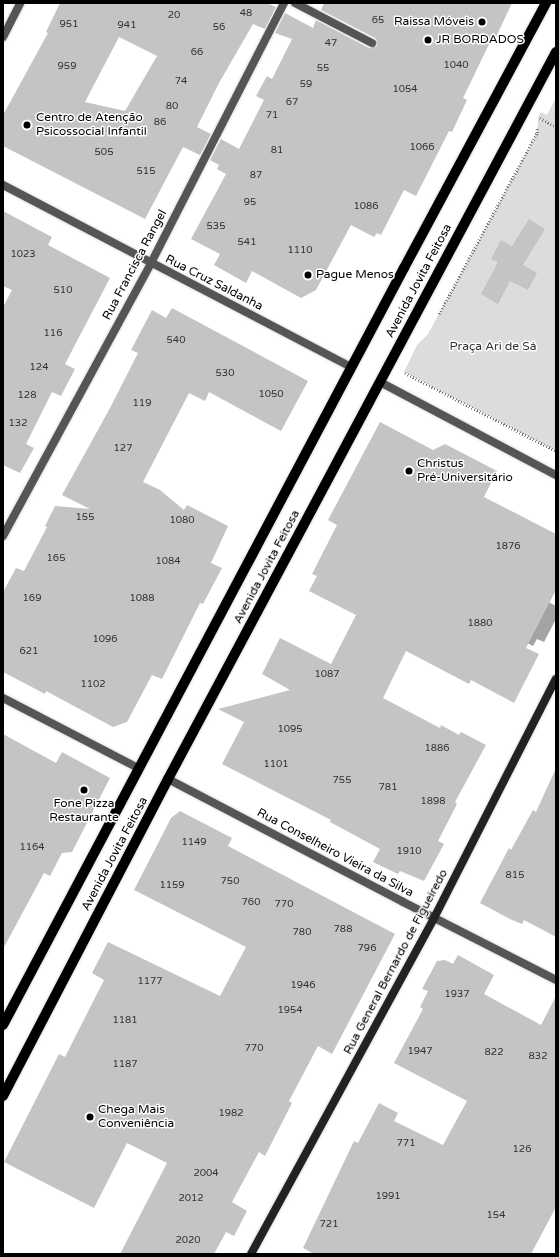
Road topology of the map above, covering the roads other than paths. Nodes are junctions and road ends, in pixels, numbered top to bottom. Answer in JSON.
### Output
{"nodes":[{"id":1,"x":20,"y":3,"type":"edge"},
{"id":2,"x":284,"y":3,"type":"edge"},
{"id":3,"x":295,"y":3,"type":"edge"},
{"id":4,"x":546,"y":3,"type":"edge"},
{"id":5,"x":3,"y":37,"type":"edge"},
{"id":6,"x":372,"y":43,"type":"dead end"},
{"id":7,"x":556,"y":52,"type":"edge"},
{"id":8,"x":3,"y":185,"type":"edge"},
{"id":9,"x":151,"y":263,"type":"junction"},
{"id":10,"x":351,"y":367,"type":"junction"},
{"id":11,"x":380,"y":382,"type":"junction"},
{"id":12,"x":556,"y":475,"type":"edge"},
{"id":13,"x":3,"y":536,"type":"edge"},
{"id":14,"x":556,"y":679,"type":"edge"},
{"id":15,"x":3,"y":698,"type":"edge"},
{"id":16,"x":138,"y":768,"type":"junction"},
{"id":17,"x":168,"y":779,"type":"junction"},
{"id":18,"x":434,"y":918,"type":"junction"},
{"id":19,"x":556,"y":980,"type":"edge"},
{"id":20,"x":3,"y":1025,"type":"edge"},
{"id":21,"x":3,"y":1096,"type":"edge"},
{"id":22,"x":251,"y":1254,"type":"edge"}],
"edges":[{"from":1,"to":5,"type":"street"},
{"from":2,"to":9,"type":"street","name":"Rua Francisca Rangel"},
{"from":3,"to":6,"type":"street"},
{"from":4,"to":10,"type":"main road","name":"Avenida Jovita Feitosa"},
{"from":7,"to":11,"type":"main road","name":"Avenida Jovita Feitosa"},
{"from":8,"to":9,"type":"street","name":"Rua Cruz Saldanha"},
{"from":9,"to":10,"type":"street","name":"Rua Cruz Saldanha"},
{"from":9,"to":13,"type":"street","name":"Rua Francisca Rangel"},
{"from":10,"to":16,"type":"main road","name":"Avenida Jovita Feitosa"},
{"from":11,"to":12,"type":"street"},
{"from":11,"to":17,"type":"main road","name":"Avenida Jovita Feitosa"},
{"from":14,"to":18,"type":"street","name":"Rua General Bernardo de Figueiredo"},
{"from":15,"to":16,"type":"street"},
{"from":16,"to":20,"type":"main road","name":"Avenida Jovita Feitosa"},
{"from":17,"to":18,"type":"street","name":"Rua Conselheiro Vieira da Silva"},
{"from":17,"to":21,"type":"main road","name":"Avenida Jovita Feitosa"},
{"from":18,"to":19,"type":"street","name":"Rua Conselheiro Vieira da Silva"},
{"from":18,"to":22,"type":"street","name":"Rua General Bernardo de Figueiredo"}]}
